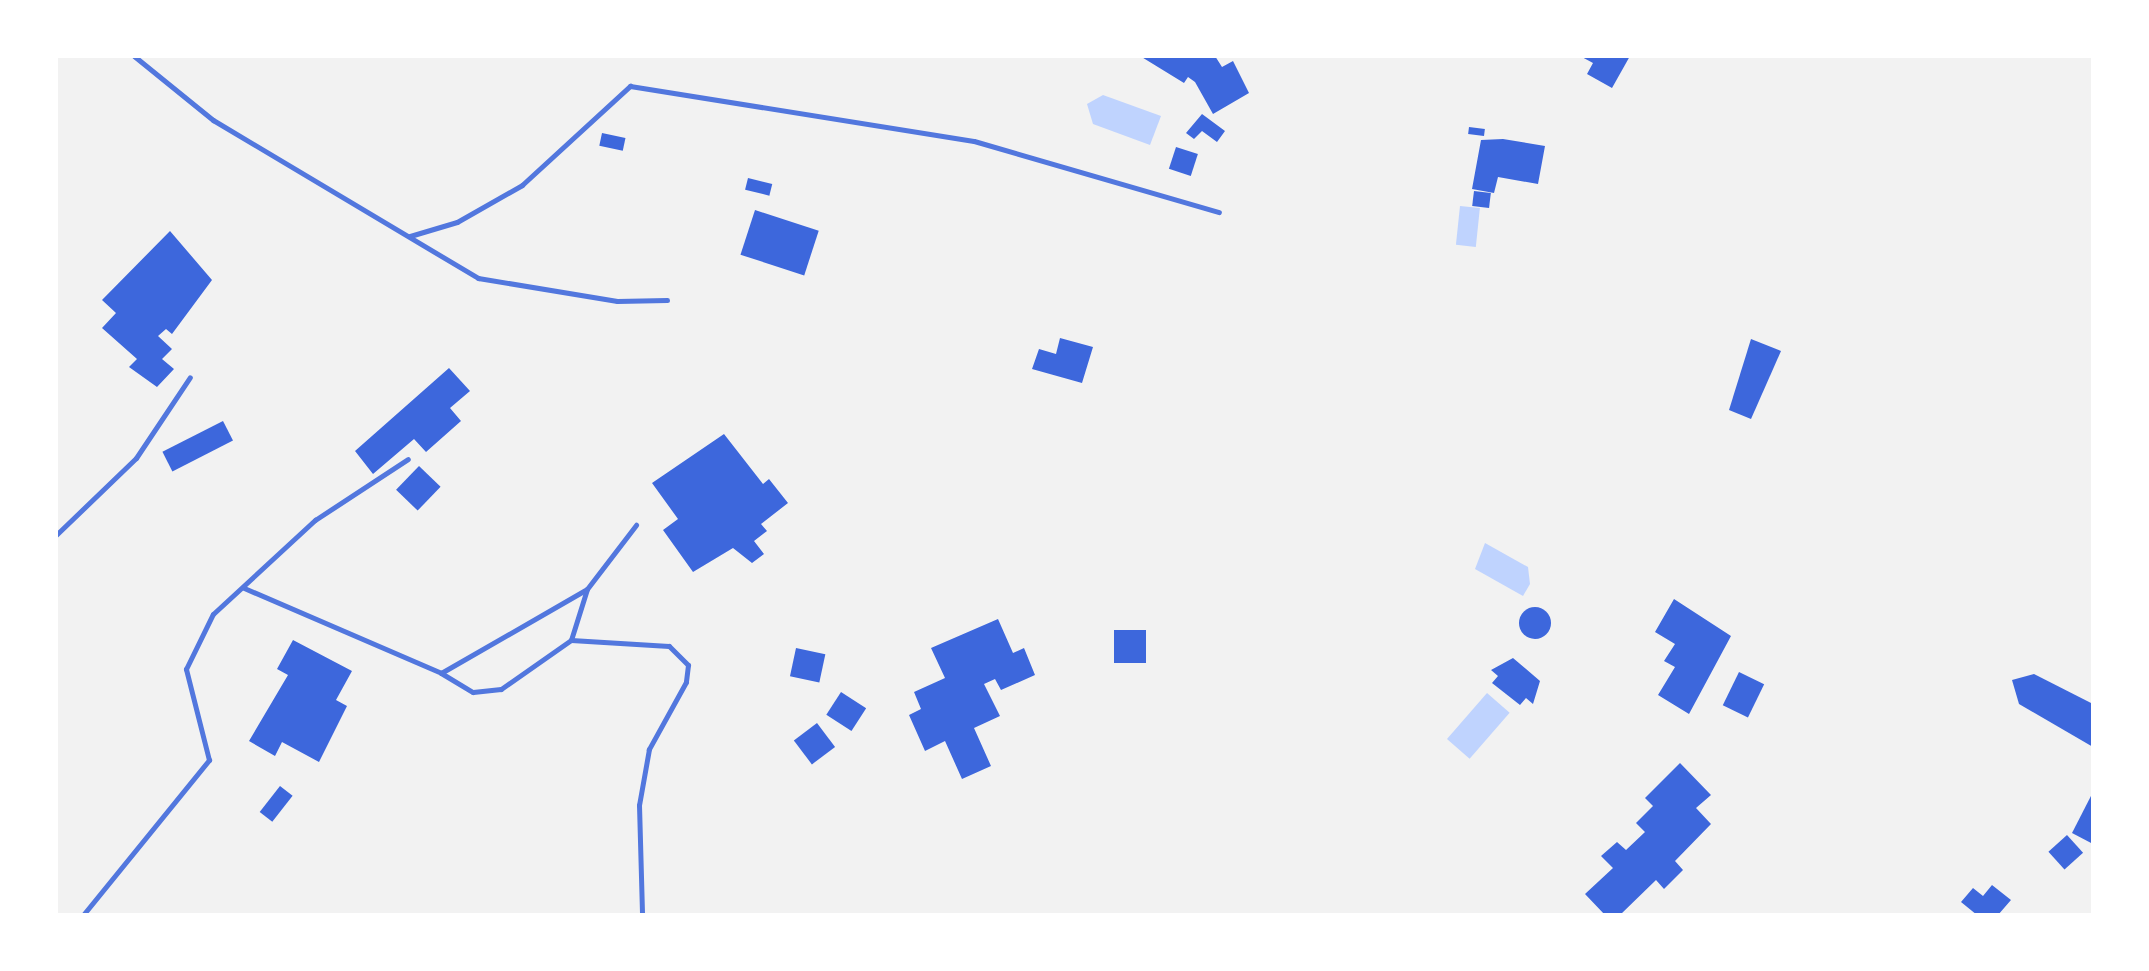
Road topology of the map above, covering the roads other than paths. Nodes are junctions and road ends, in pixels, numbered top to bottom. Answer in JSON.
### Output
{"nodes":[{"id":1,"x":134,"y":56,"type":"edge"},
{"id":2,"x":1219,"y":212,"type":"dead end"},
{"id":3,"x":410,"y":236,"type":"junction"},
{"id":4,"x":667,"y":300,"type":"dead end"},
{"id":5,"x":190,"y":377,"type":"dead end"},
{"id":6,"x":408,"y":459,"type":"dead end"},
{"id":7,"x":635,"y":525,"type":"dead end"},
{"id":8,"x":56,"y":535,"type":"edge"},
{"id":9,"x":244,"y":588,"type":"junction"},
{"id":10,"x":587,"y":589,"type":"junction"},
{"id":11,"x":571,"y":640,"type":"junction"},
{"id":12,"x":441,"y":673,"type":"junction"},
{"id":13,"x":83,"y":915,"type":"edge"},
{"id":14,"x":642,"y":915,"type":"edge"}],
"edges":[{"from":1,"to":3,"type":"lane"},
{"from":2,"to":3,"type":"lane"},
{"from":3,"to":4,"type":"lane"},
{"from":5,"to":8,"type":"lane"},
{"from":6,"to":9,"type":"lane"},
{"from":7,"to":10,"type":"lane"},
{"from":9,"to":12,"type":"lane"},
{"from":9,"to":13,"type":"lane"},
{"from":10,"to":11,"type":"lane"},
{"from":10,"to":12,"type":"lane"},
{"from":11,"to":12,"type":"lane"},
{"from":11,"to":14,"type":"lane"}]}
